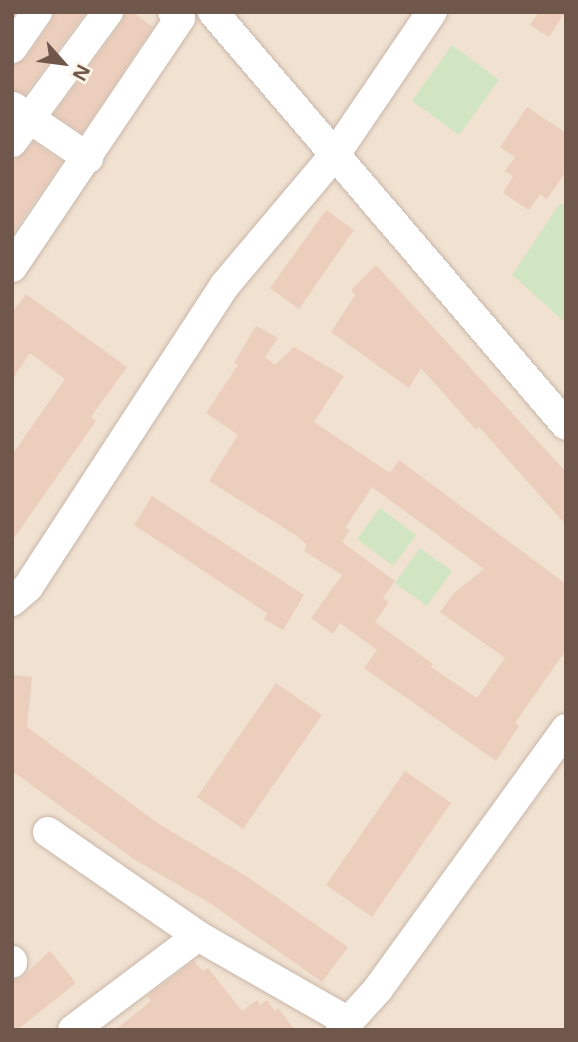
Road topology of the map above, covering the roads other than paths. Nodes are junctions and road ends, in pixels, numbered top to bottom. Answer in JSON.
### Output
{"nodes":[{"id":1,"x":37,"y":12,"type":"edge"},
{"id":2,"x":108,"y":12,"type":"edge"},
{"id":3,"x":173,"y":12,"type":"edge"},
{"id":4,"x":213,"y":12,"type":"edge"},
{"id":5,"x":432,"y":12,"type":"edge"},
{"id":6,"x":12,"y":48,"type":"edge"},
{"id":7,"x":21,"y":112,"type":"edge"},
{"id":8,"x":12,"y":142,"type":"edge"},
{"id":9,"x":336,"y":153,"type":"junction"},
{"id":10,"x":88,"y":158,"type":"junction"},
{"id":11,"x":12,"y":267,"type":"edge"},
{"id":12,"x":566,"y":425,"type":"edge"},
{"id":13,"x":12,"y":601,"type":"edge"},
{"id":14,"x":566,"y":729,"type":"edge"},
{"id":15,"x":48,"y":832,"type":"dead end"},
{"id":16,"x":198,"y":936,"type":"junction"},
{"id":17,"x":345,"y":1026,"type":"edge"},
{"id":18,"x":73,"y":1030,"type":"edge"}],
"edges":[{"from":1,"to":6,"type":"street"},
{"from":2,"to":7,"type":"street"},
{"from":3,"to":10,"type":"street"},
{"from":4,"to":9,"type":"street"},
{"from":5,"to":9,"type":"street"},
{"from":7,"to":8,"type":"street"},
{"from":7,"to":10,"type":"street"},
{"from":9,"to":12,"type":"street"},
{"from":9,"to":13,"type":"street"},
{"from":10,"to":11,"type":"street"},
{"from":14,"to":17,"type":"street"},
{"from":15,"to":16,"type":"street"},
{"from":16,"to":17,"type":"street"},
{"from":16,"to":18,"type":"street"}]}
